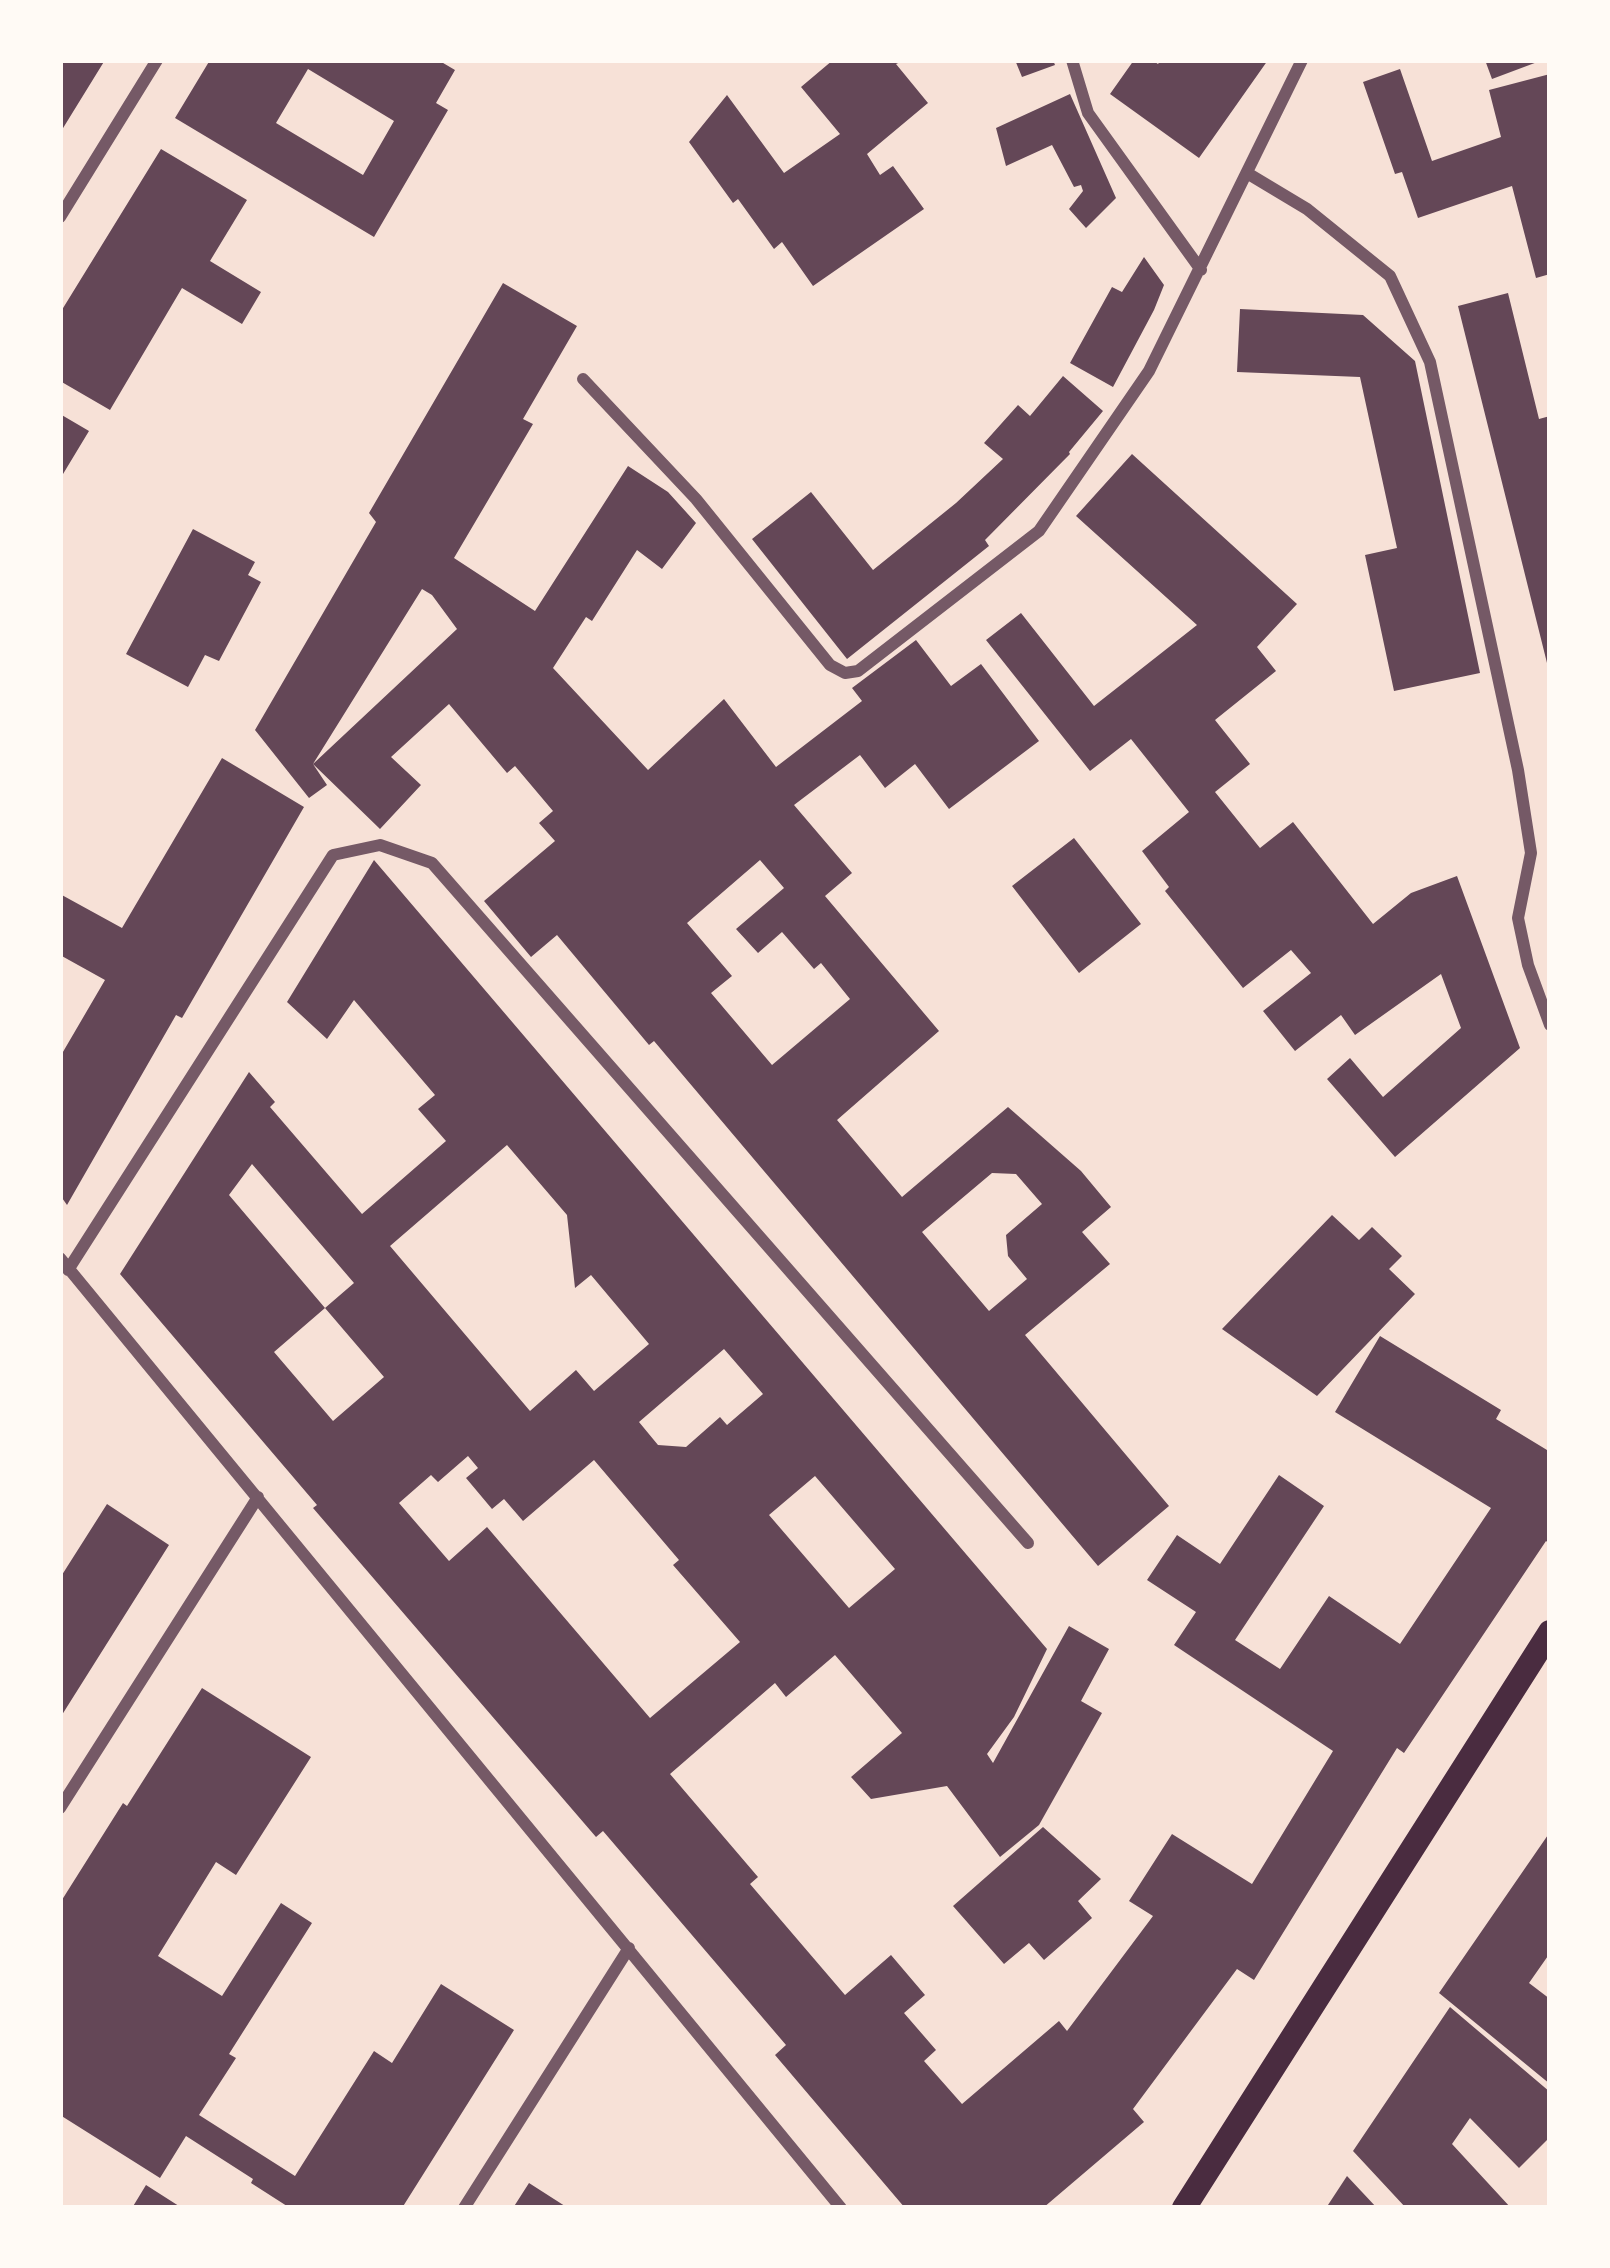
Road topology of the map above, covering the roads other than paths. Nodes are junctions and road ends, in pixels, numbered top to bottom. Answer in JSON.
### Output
{"nodes":[{"id":1,"x":157,"y":60,"type":"edge"},
{"id":2,"x":1072,"y":60,"type":"edge"},
{"id":3,"x":1302,"y":60,"type":"edge"},
{"id":4,"x":1247,"y":173,"type":"junction"},
{"id":5,"x":60,"y":217,"type":"edge"},
{"id":6,"x":1201,"y":270,"type":"junction"},
{"id":7,"x":583,"y":379,"type":"dead end"},
{"id":8,"x":1550,"y":1024,"type":"edge"},
{"id":9,"x":64,"y":1264,"type":"edge"},
{"id":10,"x":259,"y":1497,"type":"junction"},
{"id":11,"x":1028,"y":1543,"type":"dead end"},
{"id":12,"x":1550,"y":1632,"type":"edge"},
{"id":13,"x":60,"y":1808,"type":"edge"},
{"id":14,"x":629,"y":1948,"type":"junction"},
{"id":15,"x":464,"y":2208,"type":"edge"},
{"id":16,"x":841,"y":2208,"type":"edge"},
{"id":17,"x":1184,"y":2208,"type":"edge"}],
"edges":[{"from":1,"to":5,"type":"street"},
{"from":2,"to":6,"type":"street"},
{"from":3,"to":4,"type":"street"},
{"from":4,"to":6,"type":"street"},
{"from":4,"to":8,"type":"street"},
{"from":6,"to":7,"type":"street"},
{"from":9,"to":10,"type":"street"},
{"from":9,"to":11,"type":"street"},
{"from":10,"to":13,"type":"street"},
{"from":10,"to":14,"type":"street"},
{"from":12,"to":17,"type":"main road"},
{"from":14,"to":15,"type":"street"},
{"from":14,"to":16,"type":"street"}]}
